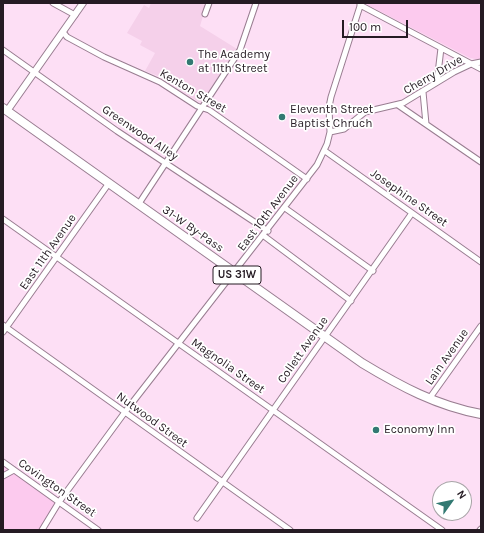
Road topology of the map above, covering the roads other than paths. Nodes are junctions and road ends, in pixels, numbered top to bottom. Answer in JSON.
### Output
{"nodes":[{"id":1,"x":53,"y":3,"type":"edge"},
{"id":2,"x":83,"y":3,"type":"edge"},
{"id":3,"x":209,"y":3,"type":"edge"},
{"id":4,"x":256,"y":3,"type":"edge"},
{"id":5,"x":361,"y":4,"type":"edge"},
{"id":6,"x":205,"y":14,"type":"dead end"},
{"id":7,"x":75,"y":15,"type":"junction"},
{"id":8,"x":63,"y":32,"type":"junction"},
{"id":9,"x":441,"y":48,"type":"junction"},
{"id":10,"x":3,"y":50,"type":"edge"},
{"id":11,"x":481,"y":62,"type":"edge"},
{"id":12,"x":471,"y":64,"type":"junction"},
{"id":13,"x":481,"y":69,"type":"edge"},
{"id":14,"x":35,"y":72,"type":"junction"},
{"id":15,"x":437,"y":82,"type":"junction"},
{"id":16,"x":423,"y":92,"type":"junction"},
{"id":17,"x":398,"y":105,"type":"junction"},
{"id":18,"x":203,"y":108,"type":"junction"},
{"id":19,"x":4,"y":111,"type":"edge"},
{"id":20,"x":426,"y":124,"type":"junction"},
{"id":21,"x":330,"y":132,"type":"junction"},
{"id":22,"x":325,"y":151,"type":"junction"},
{"id":23,"x":481,"y":162,"type":"edge"},
{"id":24,"x":166,"y":163,"type":"junction"},
{"id":25,"x":307,"y":179,"type":"junction"},
{"id":26,"x":109,"y":183,"type":"junction"},
{"id":27,"x":138,"y":205,"type":"junction"},
{"id":28,"x":285,"y":208,"type":"junction"},
{"id":29,"x":412,"y":213,"type":"junction"},
{"id":30,"x":3,"y":219,"type":"edge"},
{"id":31,"x":268,"y":230,"type":"junction"},
{"id":32,"x":264,"y":236,"type":"junction"},
{"id":33,"x":56,"y":256,"type":"junction"},
{"id":34,"x":481,"y":262,"type":"edge"},
{"id":35,"x":373,"y":271,"type":"junction"},
{"id":36,"x":235,"y":273,"type":"junction"},
{"id":37,"x":350,"y":301,"type":"junction"},
{"id":38,"x":481,"y":326,"type":"edge"},
{"id":39,"x":4,"y":328,"type":"edge"},
{"id":40,"x":325,"y":336,"type":"junction"},
{"id":41,"x":178,"y":344,"type":"junction"},
{"id":42,"x":429,"y":399,"type":"junction"},
{"id":43,"x":273,"y":410,"type":"junction"},
{"id":44,"x":125,"y":412,"type":"junction"},
{"id":45,"x":481,"y":414,"type":"edge"},
{"id":46,"x":3,"y":462,"type":"edge"},
{"id":47,"x":14,"y":470,"type":"junction"},
{"id":48,"x":3,"y":476,"type":"edge"},
{"id":49,"x":221,"y":482,"type":"junction"},
{"id":50,"x":59,"y":502,"type":"junction"},
{"id":51,"x":197,"y":518,"type":"dead end"},
{"id":52,"x":42,"y":530,"type":"edge"},
{"id":53,"x":98,"y":530,"type":"edge"},
{"id":54,"x":290,"y":530,"type":"edge"},
{"id":55,"x":442,"y":530,"type":"edge"}],
"edges":[{"from":1,"to":7,"type":"street"},
{"from":2,"to":7,"type":"street"},
{"from":3,"to":6,"type":"street"},
{"from":4,"to":18,"type":"street"},
{"from":5,"to":9,"type":"street"},
{"from":5,"to":21,"type":"street","name":"East 10th Avenue"},
{"from":7,"to":8,"type":"street"},
{"from":8,"to":14,"type":"street"},
{"from":8,"to":18,"type":"street","name":"Kenton Street"},
{"from":9,"to":12,"type":"street"},
{"from":9,"to":15,"type":"street"},
{"from":10,"to":14,"type":"street","name":"Greenwood Alley"},
{"from":11,"to":12,"type":"street","name":"Cherry Drive"},
{"from":12,"to":13,"type":"street"},
{"from":12,"to":15,"type":"street","name":"Cherry Drive"},
{"from":14,"to":19,"type":"street"},
{"from":14,"to":24,"type":"street","name":"Greenwood Alley"},
{"from":15,"to":16,"type":"street","name":"Cherry Drive"},
{"from":16,"to":17,"type":"street","name":"Cherry Drive"},
{"from":16,"to":20,"type":"street"},
{"from":17,"to":20,"type":"street"},
{"from":17,"to":21,"type":"street","name":"Cherry Drive"},
{"from":18,"to":24,"type":"street"},
{"from":18,"to":25,"type":"street","name":"Kenton Street"},
{"from":19,"to":26,"type":"main road","name":"31-W By-Pass","number":"US 31W"},
{"from":20,"to":23,"type":"street"},
{"from":21,"to":22,"type":"street","name":"East 10th Avenue"},
{"from":22,"to":25,"type":"street","name":"East 10th Avenue"},
{"from":22,"to":29,"type":"street","name":"Josephine Street"},
{"from":24,"to":27,"type":"street"},
{"from":24,"to":31,"type":"street","name":"Greenwood Alley"},
{"from":25,"to":28,"type":"street","name":"East 10th Avenue"},
{"from":26,"to":27,"type":"main road","name":"31-W By-Pass","number":"US 31W"},
{"from":26,"to":33,"type":"street","name":"East 11th Avenue"},
{"from":27,"to":36,"type":"main road","name":"31-W By-Pass","number":"US 31W"},
{"from":28,"to":31,"type":"street","name":"East 10th Avenue"},
{"from":28,"to":35,"type":"street"},
{"from":29,"to":34,"type":"street","name":"Josephine Street"},
{"from":29,"to":35,"type":"street","name":"Collett Avenue"},
{"from":30,"to":33,"type":"street","name":"Magnolia Street"},
{"from":31,"to":32,"type":"street","name":"East 10th Avenue"},
{"from":32,"to":36,"type":"street","name":"East 10th Avenue"},
{"from":32,"to":37,"type":"street"},
{"from":33,"to":39,"type":"street","name":"East 11th Avenue"},
{"from":33,"to":41,"type":"street","name":"Magnolia Street"},
{"from":35,"to":37,"type":"street","name":"Collett Avenue"},
{"from":36,"to":40,"type":"main road","name":"31-W By-Pass","number":"US 31W"},
{"from":36,"to":41,"type":"street","name":"East 10th Avenue"},
{"from":37,"to":40,"type":"street","name":"Collett Avenue"},
{"from":38,"to":42,"type":"street","name":"Lain Avenue"},
{"from":39,"to":44,"type":"street","name":"Nutwood Street"},
{"from":40,"to":42,"type":"main road","name":"31-W By-Pass","number":"US 31W"},
{"from":40,"to":43,"type":"street","name":"Collett Avenue"},
{"from":41,"to":43,"type":"street","name":"Magnolia Street"},
{"from":41,"to":44,"type":"street","name":"East 10th Avenue"},
{"from":42,"to":45,"type":"main road","name":"31-W By-Pass","number":"US 31W"},
{"from":43,"to":49,"type":"street","name":"Collett Avenue"},
{"from":43,"to":55,"type":"street","name":"Magnolia Street"},
{"from":44,"to":49,"type":"street","name":"Nutwood Street"},
{"from":44,"to":50,"type":"street","name":"East 10th Avenue"},
{"from":46,"to":47,"type":"street","name":"Covington Street"},
{"from":47,"to":48,"type":"street"},
{"from":47,"to":50,"type":"street","name":"Covington Street"},
{"from":49,"to":51,"type":"street","name":"Collett Avenue"},
{"from":49,"to":54,"type":"street","name":"Nutwood Street"},
{"from":50,"to":52,"type":"street","name":"East 10th Avenue"},
{"from":50,"to":53,"type":"street","name":"Covington Street"}]}
